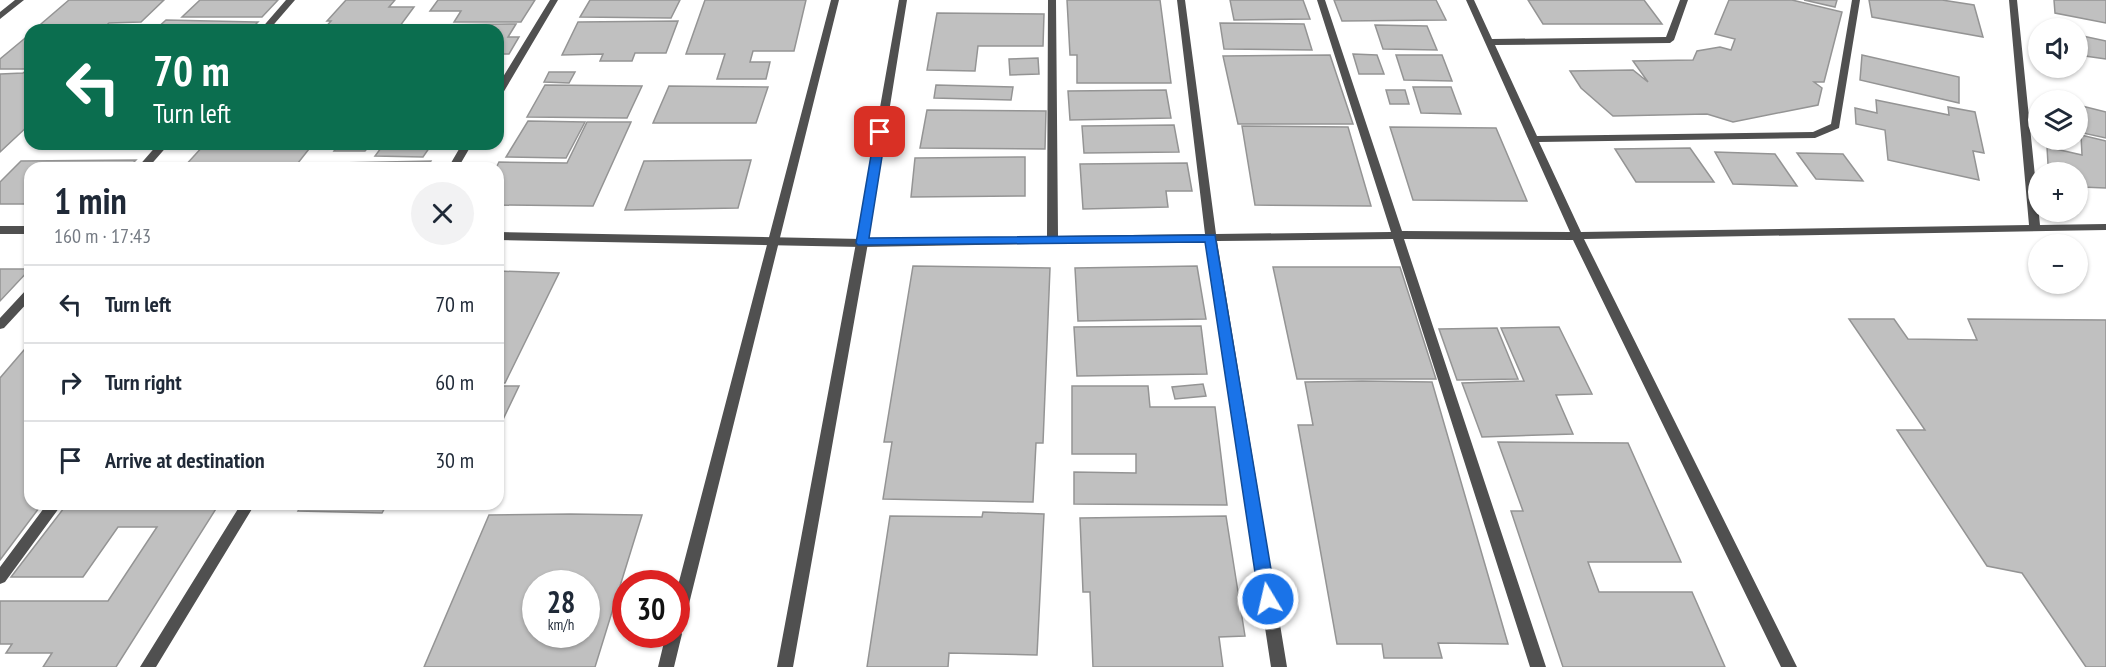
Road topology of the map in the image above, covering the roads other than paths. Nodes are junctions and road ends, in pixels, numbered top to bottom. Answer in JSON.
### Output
{"nodes":[{"id":1,"x":20,"y":0,"type":"edge"},
{"id":2,"x":291,"y":0,"type":"edge"},
{"id":3,"x":554,"y":0,"type":"edge"},
{"id":4,"x":835,"y":0,"type":"edge"},
{"id":5,"x":903,"y":0,"type":"edge"},
{"id":6,"x":1052,"y":0,"type":"edge"},
{"id":7,"x":1181,"y":0,"type":"edge"},
{"id":8,"x":1321,"y":0,"type":"edge"},
{"id":9,"x":1470,"y":0,"type":"edge"},
{"id":10,"x":1684,"y":0,"type":"edge"},
{"id":11,"x":1856,"y":0,"type":"edge"},
{"id":12,"x":2013,"y":0,"type":"edge"},
{"id":13,"x":0,"y":16,"type":"edge"},
{"id":14,"x":269,"y":24,"type":"edge"},
{"id":15,"x":1488,"y":42,"type":"junction"},
{"id":16,"x":504,"y":83,"type":"edge"},
{"id":17,"x":1533,"y":139,"type":"junction"},
{"id":18,"x":158,"y":150,"type":"edge"},
{"id":19,"x":148,"y":162,"type":"edge"},
{"id":20,"x":2106,"y":227,"type":"edge"},
{"id":21,"x":2035,"y":228,"type":"junction"},
{"id":22,"x":0,"y":230,"type":"edge"},
{"id":23,"x":24,"y":230,"type":"edge"},
{"id":24,"x":1398,"y":235,"type":"junction"},
{"id":25,"x":504,"y":236,"type":"edge"},
{"id":26,"x":1577,"y":236,"type":"junction"},
{"id":27,"x":1211,"y":238,"type":"junction"},
{"id":28,"x":1053,"y":240,"type":"junction"},
{"id":29,"x":772,"y":242,"type":"junction"},
{"id":30,"x":862,"y":243,"type":"junction"},
{"id":31,"x":24,"y":299,"type":"edge"},
{"id":32,"x":0,"y":325,"type":"edge"},
{"id":33,"x":51,"y":510,"type":"edge"},
{"id":34,"x":244,"y":510,"type":"edge"},
{"id":35,"x":690,"y":570,"type":"edge"},
{"id":36,"x":0,"y":578,"type":"edge"},
{"id":37,"x":671,"y":648,"type":"edge"},
{"id":38,"x":148,"y":667,"type":"edge"},
{"id":39,"x":666,"y":667,"type":"edge"},
{"id":40,"x":785,"y":667,"type":"edge"},
{"id":41,"x":1279,"y":667,"type":"edge"},
{"id":42,"x":1538,"y":667,"type":"edge"},
{"id":43,"x":1789,"y":667,"type":"edge"}],
"edges":[{"from":1,"to":13,"type":"street"},
{"from":2,"to":14,"type":"street"},
{"from":3,"to":16,"type":"street"},
{"from":4,"to":29,"type":"street"},
{"from":5,"to":30,"type":"street"},
{"from":6,"to":28,"type":"street"},
{"from":7,"to":27,"type":"street"},
{"from":8,"to":24,"type":"street"},
{"from":9,"to":15,"type":"street"},
{"from":10,"to":15,"type":"street"},
{"from":11,"to":17,"type":"street"},
{"from":12,"to":21,"type":"street"},
{"from":15,"to":17,"type":"street"},
{"from":17,"to":26,"type":"street"},
{"from":18,"to":19,"type":"street"},
{"from":20,"to":21,"type":"street"},
{"from":21,"to":26,"type":"street"},
{"from":22,"to":23,"type":"street"},
{"from":24,"to":26,"type":"street"},
{"from":24,"to":27,"type":"street"},
{"from":24,"to":42,"type":"street"},
{"from":25,"to":29,"type":"street"},
{"from":26,"to":43,"type":"street"},
{"from":27,"to":28,"type":"street"},
{"from":27,"to":41,"type":"street"},
{"from":28,"to":30,"type":"street"},
{"from":29,"to":30,"type":"street"},
{"from":29,"to":35,"type":"street"},
{"from":30,"to":40,"type":"street"},
{"from":31,"to":32,"type":"street"},
{"from":33,"to":36,"type":"street"},
{"from":34,"to":38,"type":"street"},
{"from":37,"to":39,"type":"street"}]}
